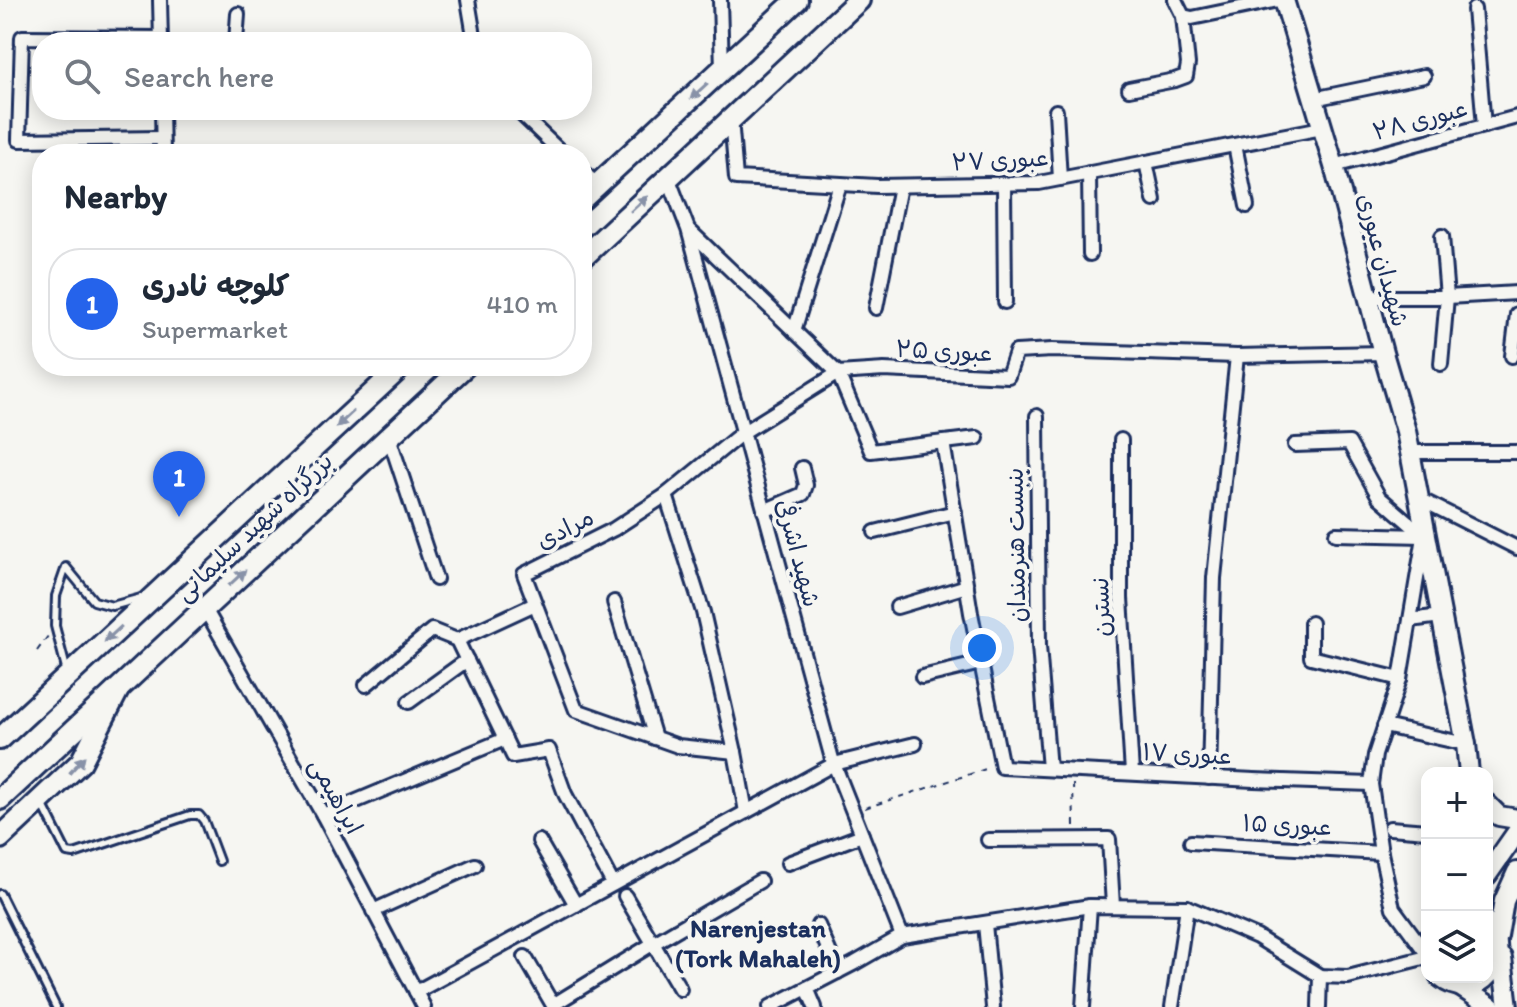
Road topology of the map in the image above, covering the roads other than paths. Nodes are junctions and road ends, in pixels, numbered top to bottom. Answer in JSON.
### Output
{"nodes":[{"id":1,"x":160,"y":0,"type":"edge"},
{"id":2,"x":468,"y":0,"type":"edge"},
{"id":3,"x":720,"y":0,"type":"edge"},
{"id":4,"x":797,"y":0,"type":"edge"},
{"id":5,"x":859,"y":0,"type":"edge"},
{"id":6,"x":1175,"y":0,"type":"edge"},
{"id":7,"x":1281,"y":0,"type":"edge"},
{"id":8,"x":1474,"y":9,"type":"dead end"},
{"id":9,"x":238,"y":14,"type":"dead end"},
{"id":10,"x":1183,"y":16,"type":"junction"},
{"id":11,"x":161,"y":32,"type":"edge"},
{"id":12,"x":237,"y":32,"type":"edge"},
{"id":13,"x":473,"y":32,"type":"edge"},
{"id":14,"x":32,"y":37,"type":"edge"},
{"id":15,"x":722,"y":69,"type":"junction"},
{"id":16,"x":1424,"y":76,"type":"dead end"},
{"id":17,"x":1129,"y":89,"type":"dead end"},
{"id":18,"x":1313,"y":99,"type":"junction"},
{"id":19,"x":1056,"y":111,"type":"dead end"},
{"id":20,"x":1517,"y":117,"type":"edge"},
{"id":21,"x":731,"y":119,"type":"junction"},
{"id":22,"x":162,"y":120,"type":"edge"},
{"id":23,"x":527,"y":120,"type":"edge"},
{"id":24,"x":1484,"y":126,"type":"junction"},
{"id":25,"x":1322,"y":128,"type":"junction"},
{"id":26,"x":162,"y":138,"type":"junction"},
{"id":27,"x":162,"y":144,"type":"edge"},
{"id":28,"x":553,"y":144,"type":"edge"},
{"id":29,"x":1235,"y":145,"type":"junction"},
{"id":30,"x":1146,"y":162,"type":"junction"},
{"id":31,"x":1334,"y":166,"type":"junction"},
{"id":32,"x":1089,"y":173,"type":"junction"},
{"id":33,"x":668,"y":177,"type":"junction"},
{"id":34,"x":1060,"y":179,"type":"junction"},
{"id":35,"x":592,"y":181,"type":"edge"},
{"id":36,"x":840,"y":184,"type":"junction"},
{"id":37,"x":1004,"y":184,"type":"junction"},
{"id":38,"x":900,"y":186,"type":"junction"},
{"id":39,"x":1154,"y":200,"type":"dead end"},
{"id":40,"x":1247,"y":206,"type":"dead end"},
{"id":41,"x":688,"y":229,"type":"junction"},
{"id":42,"x":1442,"y":236,"type":"dead end"},
{"id":43,"x":592,"y":249,"type":"edge"},
{"id":44,"x":1090,"y":254,"type":"dead end"},
{"id":45,"x":1517,"y":293,"type":"edge"},
{"id":46,"x":1368,"y":297,"type":"junction"},
{"id":47,"x":1447,"y":297,"type":"junction"},
{"id":48,"x":1005,"y":302,"type":"dead end"},
{"id":49,"x":876,"y":308,"type":"dead end"},
{"id":50,"x":1517,"y":314,"type":"edge"},
{"id":51,"x":794,"y":331,"type":"junction"},
{"id":52,"x":1383,"y":353,"type":"junction"},
{"id":53,"x":1237,"y":356,"type":"junction"},
{"id":54,"x":1512,"y":356,"type":"dead end"},
{"id":55,"x":1441,"y":364,"type":"dead end"},
{"id":56,"x":838,"y":373,"type":"junction"},
{"id":57,"x":391,"y":376,"type":"edge"},
{"id":58,"x":454,"y":376,"type":"edge"},
{"id":59,"x":1037,"y":416,"type":"dead end"},
{"id":60,"x":742,"y":433,"type":"junction"},
{"id":61,"x":389,"y":437,"type":"junction"},
{"id":62,"x":977,"y":438,"type":"dead end"},
{"id":63,"x":1121,"y":440,"type":"dead end"},
{"id":64,"x":943,"y":442,"type":"junction"},
{"id":65,"x":1295,"y":445,"type":"dead end"},
{"id":66,"x":1410,"y":452,"type":"junction"},
{"id":67,"x":1517,"y":452,"type":"edge"},
{"id":68,"x":802,"y":468,"type":"dead end"},
{"id":69,"x":666,"y":495,"type":"junction"},
{"id":70,"x":1418,"y":498,"type":"junction"},
{"id":71,"x":764,"y":511,"type":"junction"},
{"id":72,"x":955,"y":512,"type":"junction"},
{"id":73,"x":875,"y":532,"type":"dead end"},
{"id":74,"x":1336,"y":534,"type":"dead end"},
{"id":75,"x":1424,"y":536,"type":"junction"},
{"id":76,"x":1517,"y":548,"type":"edge"},
{"id":77,"x":436,"y":579,"type":"dead end"},
{"id":78,"x":967,"y":586,"type":"junction"},
{"id":79,"x":159,"y":591,"type":"junction"},
{"id":80,"x":614,"y":602,"type":"dead end"},
{"id":81,"x":535,"y":604,"type":"junction"},
{"id":82,"x":897,"y":607,"type":"dead end"},
{"id":83,"x":205,"y":609,"type":"junction"},
{"id":84,"x":1441,"y":616,"type":"junction"},
{"id":85,"x":1410,"y":620,"type":"junction"},
{"id":86,"x":1311,"y":623,"type":"dead end"},
{"id":87,"x":457,"y":640,"type":"junction"},
{"id":88,"x":467,"y":660,"type":"junction"},
{"id":89,"x":981,"y":663,"type":"junction"},
{"id":90,"x":68,"y":676,"type":"junction"},
{"id":91,"x":922,"y":677,"type":"dead end"},
{"id":92,"x":1400,"y":679,"type":"junction"},
{"id":93,"x":366,"y":685,"type":"dead end"},
{"id":94,"x":118,"y":689,"type":"junction"},
{"id":95,"x":409,"y":702,"type":"dead end"},
{"id":96,"x":1384,"y":726,"type":"junction"},
{"id":97,"x":655,"y":738,"type":"junction"},
{"id":98,"x":0,"y":739,"type":"edge"},
{"id":99,"x":505,"y":739,"type":"junction"},
{"id":100,"x":915,"y":744,"type":"dead end"},
{"id":101,"x":1467,"y":748,"type":"junction"},
{"id":102,"x":735,"y":752,"type":"junction"},
{"id":103,"x":834,"y":764,"type":"junction"},
{"id":104,"x":1471,"y":767,"type":"edge"},
{"id":105,"x":1049,"y":769,"type":"junction"},
{"id":106,"x":1132,"y":773,"type":"junction"},
{"id":107,"x":1209,"y":778,"type":"junction"},
{"id":108,"x":1371,"y":784,"type":"junction"},
{"id":109,"x":0,"y":799,"type":"edge"},
{"id":110,"x":40,"y":800,"type":"junction"},
{"id":111,"x":1493,"y":810,"type":"edge"},
{"id":112,"x":746,"y":812,"type":"junction"},
{"id":113,"x":323,"y":815,"type":"junction"},
{"id":114,"x":1517,"y":819,"type":"edge"},
{"id":115,"x":1390,"y":828,"type":"dead end"},
{"id":116,"x":1421,"y":831,"type":"edge"},
{"id":117,"x":1517,"y":832,"type":"edge"},
{"id":118,"x":862,"y":835,"type":"junction"},
{"id":119,"x":0,"y":838,"type":"edge"},
{"id":120,"x":988,"y":840,"type":"dead end"},
{"id":121,"x":539,"y":841,"type":"dead end"},
{"id":122,"x":1191,"y":842,"type":"dead end"},
{"id":123,"x":1381,"y":853,"type":"junction"},
{"id":124,"x":219,"y":861,"type":"dead end"},
{"id":125,"x":788,"y":863,"type":"dead end"},
{"id":126,"x":475,"y":865,"type":"dead end"},
{"id":127,"x":1493,"y":866,"type":"edge"},
{"id":128,"x":1517,"y":872,"type":"edge"},
{"id":129,"x":760,"y":881,"type":"dead end"},
{"id":130,"x":613,"y":884,"type":"junction"},
{"id":131,"x":0,"y":894,"type":"edge"},
{"id":132,"x":625,"y":896,"type":"dead end"},
{"id":133,"x":576,"y":905,"type":"junction"},
{"id":134,"x":1090,"y":906,"type":"junction"},
{"id":135,"x":1113,"y":906,"type":"junction"},
{"id":136,"x":1187,"y":907,"type":"junction"},
{"id":137,"x":373,"y":911,"type":"junction"},
{"id":138,"x":985,"y":924,"type":"junction"},
{"id":139,"x":818,"y":925,"type":"dead end"},
{"id":140,"x":1495,"y":935,"type":"edge"},
{"id":141,"x":902,"y":936,"type":"junction"},
{"id":142,"x":654,"y":943,"type":"junction"},
{"id":143,"x":1421,"y":948,"type":"edge"},
{"id":144,"x":525,"y":957,"type":"dead end"},
{"id":145,"x":1421,"y":958,"type":"edge"},
{"id":146,"x":838,"y":972,"type":"junction"},
{"id":147,"x":1320,"y":976,"type":"junction"},
{"id":148,"x":1449,"y":983,"type":"edge"},
{"id":149,"x":1461,"y":987,"type":"junction"},
{"id":150,"x":807,"y":988,"type":"junction"},
{"id":151,"x":680,"y":989,"type":"dead end"},
{"id":152,"x":416,"y":992,"type":"junction"},
{"id":153,"x":553,"y":1006,"type":"edge"},
{"id":154,"x":56,"y":1007,"type":"edge"},
{"id":155,"x":424,"y":1007,"type":"edge"},
{"id":156,"x":770,"y":1007,"type":"edge"},
{"id":157,"x":815,"y":1007,"type":"edge"},
{"id":158,"x":993,"y":1007,"type":"edge"},
{"id":159,"x":1083,"y":1007,"type":"edge"},
{"id":160,"x":1172,"y":1007,"type":"edge"},
{"id":161,"x":1319,"y":1007,"type":"edge"},
{"id":162,"x":1491,"y":1007,"type":"edge"},
{"id":163,"x":1508,"y":1007,"type":"edge"}],
"edges":[{"from":1,"to":11,"type":"street"},
{"from":2,"to":13,"type":"street"},
{"from":3,"to":15,"type":"street"},
{"from":4,"to":15,"type":"main road"},
{"from":5,"to":21,"type":"main road"},
{"from":6,"to":10,"type":"street"},
{"from":7,"to":10,"type":"street"},
{"from":7,"to":18,"type":"main road","name":"شهیدان عبوری"},
{"from":8,"to":24,"type":"street"},
{"from":9,"to":12,"type":"street"},
{"from":10,"to":17,"type":"street"},
{"from":14,"to":26,"type":"street"},
{"from":15,"to":35,"type":"main road","one_way":true},
{"from":16,"to":18,"type":"street"},
{"from":18,"to":25,"type":"main road","name":"شهیدان عبوری"},
{"from":19,"to":34,"type":"street"},
{"from":20,"to":24,"type":"street","name":"عبوری ۲۸"},
{"from":21,"to":33,"type":"main road"},
{"from":21,"to":36,"type":"street","name":"عبوری ۲۷"},
{"from":22,"to":26,"type":"street"},
{"from":23,"to":28,"type":"street"},
{"from":24,"to":31,"type":"street","name":"عبوری ۲۸"},
{"from":25,"to":29,"type":"street","name":"عبوری ۲۷"},
{"from":25,"to":31,"type":"main road","name":"شهیدان عبوری"},
{"from":26,"to":27,"type":"street"},
{"from":29,"to":30,"type":"street","name":"عبوری ۲۷"},
{"from":29,"to":40,"type":"street"},
{"from":30,"to":32,"type":"street","name":"عبوری ۲۷"},
{"from":30,"to":39,"type":"street"},
{"from":31,"to":46,"type":"main road","name":"شهیدان عبوری"},
{"from":32,"to":34,"type":"street","name":"عبوری ۲۷"},
{"from":32,"to":44,"type":"street"},
{"from":33,"to":41,"type":"street","name":"شهید اشرفی"},
{"from":43,"to":33,"type":"main road","one_way":true},
{"from":34,"to":37,"type":"street","name":"عبوری ۲۷"},
{"from":36,"to":38,"type":"street","name":"عبوری ۲۷"},
{"from":36,"to":51,"type":"street"},
{"from":37,"to":38,"type":"street","name":"عبوری ۲۷"},
{"from":37,"to":48,"type":"street"},
{"from":38,"to":49,"type":"street"},
{"from":41,"to":51,"type":"street"},
{"from":41,"to":60,"type":"street","name":"شهید اشرفی"},
{"from":42,"to":47,"type":"street"},
{"from":45,"to":47,"type":"street"},
{"from":46,"to":47,"type":"street"},
{"from":46,"to":52,"type":"main road","name":"شهیدان عبوری"},
{"from":47,"to":55,"type":"street"},
{"from":50,"to":54,"type":"street"},
{"from":51,"to":56,"type":"street"},
{"from":52,"to":53,"type":"street","name":"عبوری ۲۵"},
{"from":52,"to":66,"type":"main road","name":"شهیدان عبوری"},
{"from":53,"to":56,"type":"street","name":"عبوری ۲۵"},
{"from":53,"to":107,"type":"street"},
{"from":56,"to":60,"type":"street","name":"مرادی"},
{"from":56,"to":64,"type":"street"},
{"from":57,"to":79,"type":"main road","name":"بزرگراه شهید سلیمانی","one_way":true},
{"from":58,"to":61,"type":"main road","name":"بزرگراه شهید سلیمانی"},
{"from":59,"to":105,"type":"street","name":"بنبست هنرمندان"},
{"from":60,"to":69,"type":"street","name":"مرادی"},
{"from":60,"to":71,"type":"street","name":"شهید اشرفی"},
{"from":61,"to":77,"type":"street"},
{"from":83,"to":61,"type":"main road","name":"بزرگراه شهید سلیمانی","one_way":true},
{"from":62,"to":64,"type":"street"},
{"from":63,"to":106,"type":"street","name":"نسترن"},
{"from":64,"to":72,"type":"street"},
{"from":65,"to":75,"type":"street"},
{"from":66,"to":67,"type":"street"},
{"from":66,"to":70,"type":"main road","name":"شهیدان عبوری"},
{"from":68,"to":71,"type":"street"},
{"from":69,"to":81,"type":"street","name":"مرادی"},
{"from":69,"to":102,"type":"street"},
{"from":70,"to":75,"type":"main road","name":"شهیدان عبوری"},
{"from":70,"to":76,"type":"street"},
{"from":71,"to":103,"type":"street","name":"شهید اشرفی"},
{"from":72,"to":73,"type":"street"},
{"from":72,"to":78,"type":"street"},
{"from":74,"to":75,"type":"street"},
{"from":75,"to":84,"type":"main road","name":"شهیدان عبوری"},
{"from":75,"to":85,"type":"street","name":"شهیدان عبوری"},
{"from":78,"to":82,"type":"street"},
{"from":78,"to":89,"type":"street"},
{"from":79,"to":90,"type":"main road","name":"بزرگراه شهید سلیمانی","one_way":true},
{"from":79,"to":90,"type":"lane"},
{"from":80,"to":97,"type":"street"},
{"from":81,"to":87,"type":"street"},
{"from":81,"to":97,"type":"street","name":"مرادی"},
{"from":83,"to":94,"type":"main road","name":"بزرگراه شهید سلیمانی"},
{"from":83,"to":113,"type":"street","name":"ابراهیمی"},
{"from":84,"to":85,"type":"street"},
{"from":84,"to":101,"type":"main road","name":"شهیدان عبوری"},
{"from":85,"to":92,"type":"street","name":"شهیدان عبوری"},
{"from":86,"to":92,"type":"street"},
{"from":87,"to":88,"type":"street"},
{"from":87,"to":93,"type":"street"},
{"from":88,"to":95,"type":"street"},
{"from":88,"to":99,"type":"street"},
{"from":89,"to":91,"type":"street"},
{"from":89,"to":105,"type":"street","name":"عبوری ۱۷"},
{"from":90,"to":98,"type":"main road","name":"بزرگراه شهید سلیمانی"},
{"from":92,"to":96,"type":"street","name":"شهیدان عبوری"},
{"from":94,"to":109,"type":"main road","name":"بزرگراه شهید سلیمانی"},
{"from":110,"to":94,"type":"main road","one_way":true},
{"from":96,"to":101,"type":"street"},
{"from":96,"to":108,"type":"street","name":"شهیدان عبوری"},
{"from":97,"to":102,"type":"street"},
{"from":99,"to":113,"type":"street"},
{"from":99,"to":130,"type":"street"},
{"from":100,"to":103,"type":"street"},
{"from":101,"to":104,"type":"main road","name":"شهیدان عبوری"},
{"from":102,"to":112,"type":"street"},
{"from":103,"to":112,"type":"street"},
{"from":103,"to":118,"type":"street","name":"شهید اشرفی"},
{"from":105,"to":106,"type":"street","name":"عبوری ۱۷"},
{"from":106,"to":107,"type":"street","name":"عبوری ۱۷"},
{"from":107,"to":108,"type":"street","name":"عبوری ۱۷"},
{"from":108,"to":123,"type":"street","name":"شهیدان عبوری"},
{"from":110,"to":119,"type":"main road"},
{"from":110,"to":124,"type":"lane"},
{"from":111,"to":114,"type":"main road"},
{"from":112,"to":130,"type":"street"},
{"from":113,"to":137,"type":"street","name":"ابراهیمی"},
{"from":115,"to":116,"type":"street"},
{"from":117,"to":127,"type":"main road"},
{"from":118,"to":125,"type":"street"},
{"from":118,"to":141,"type":"street","name":"شهید اشرفی"},
{"from":120,"to":135,"type":"street"},
{"from":121,"to":133,"type":"street"},
{"from":122,"to":123,"type":"street","name":"عبوری ۱۵"},
{"from":123,"to":143,"type":"street","name":"شهیدان عبوری"},
{"from":126,"to":137,"type":"street"},
{"from":128,"to":140,"type":"main road"},
{"from":129,"to":142,"type":"street"},
{"from":130,"to":133,"type":"street"},
{"from":131,"to":154,"type":"lane"},
{"from":132,"to":142,"type":"street"},
{"from":133,"to":152,"type":"street"},
{"from":134,"to":135,"type":"street"},
{"from":134,"to":138,"type":"street"},
{"from":134,"to":159,"type":"street"},
{"from":135,"to":136,"type":"street"},
{"from":136,"to":147,"type":"street"},
{"from":136,"to":160,"type":"street"},
{"from":137,"to":152,"type":"street","name":"ابراهیمی"},
{"from":138,"to":141,"type":"street"},
{"from":138,"to":158,"type":"street"},
{"from":139,"to":146,"type":"street"},
{"from":140,"to":149,"type":"main road"},
{"from":140,"to":163,"type":"main road"},
{"from":141,"to":146,"type":"street"},
{"from":142,"to":151,"type":"street"},
{"from":142,"to":153,"type":"street"},
{"from":144,"to":153,"type":"street"},
{"from":145,"to":147,"type":"street"},
{"from":146,"to":150,"type":"street"},
{"from":147,"to":161,"type":"street"},
{"from":148,"to":149,"type":"main road"},
{"from":149,"to":162,"type":"main road"},
{"from":150,"to":156,"type":"street"},
{"from":150,"to":157,"type":"street"},
{"from":152,"to":155,"type":"street","name":"ابراهیمی"}]}
